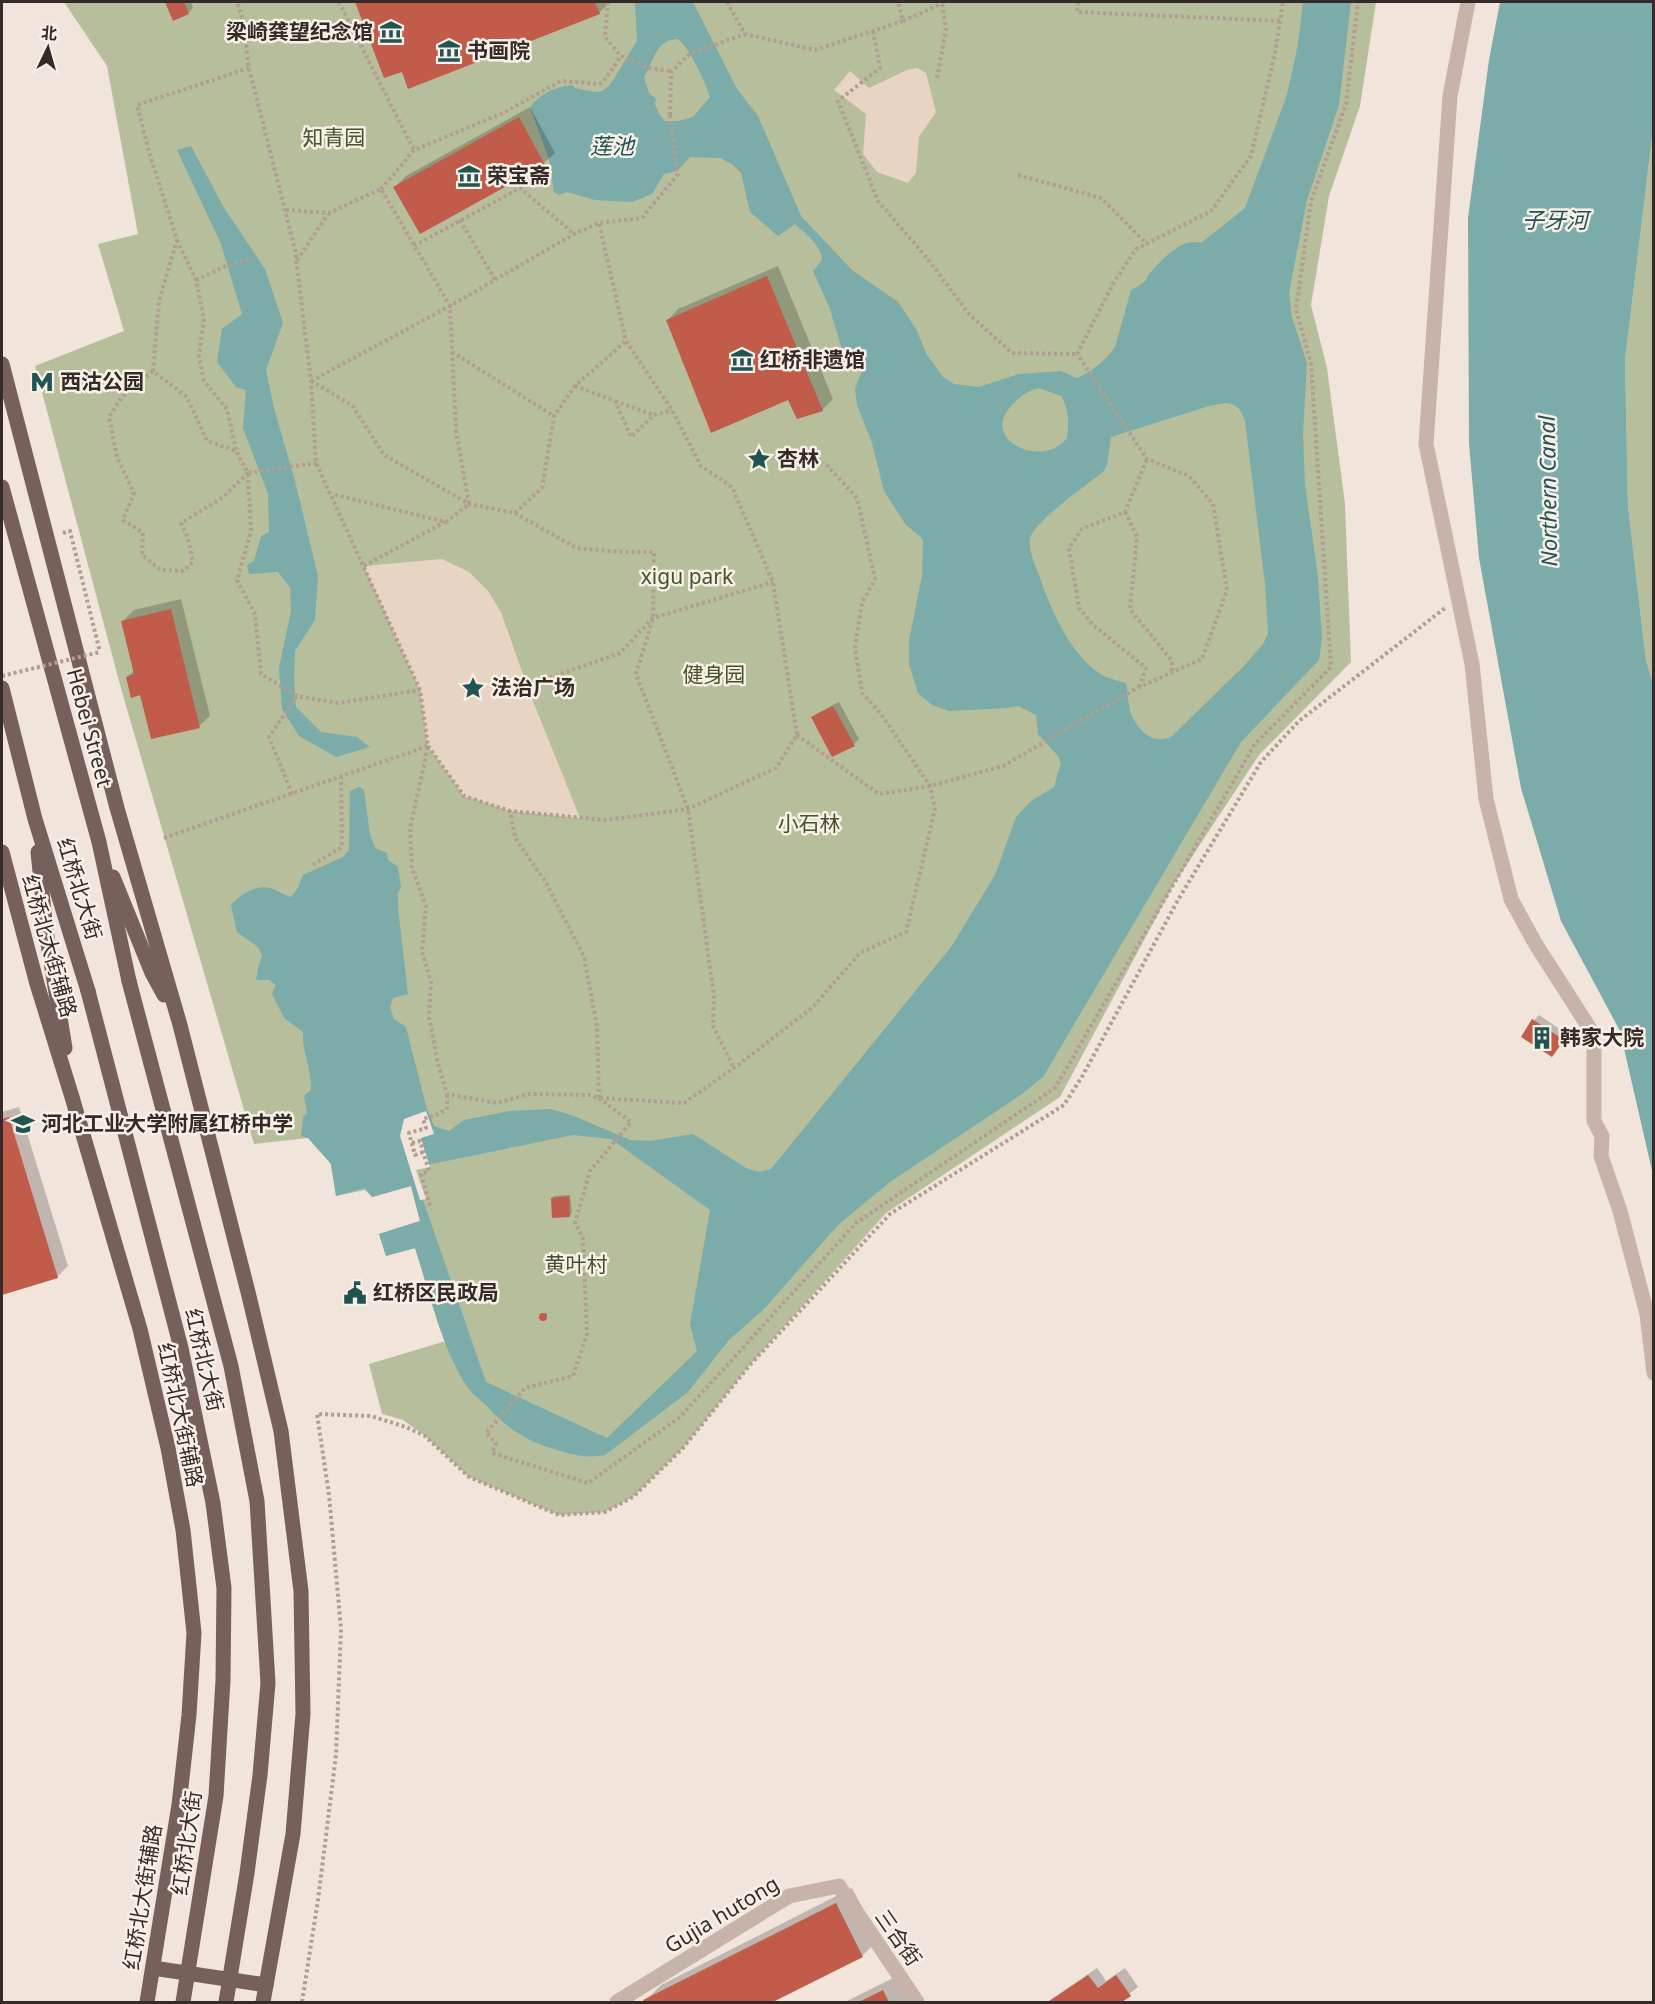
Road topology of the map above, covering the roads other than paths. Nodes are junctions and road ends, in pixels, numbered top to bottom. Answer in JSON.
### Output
{"nodes":[{"id":1,"x":1468,"y":2,"type":"edge"},
{"id":2,"x":2,"y":364,"type":"edge"},
{"id":3,"x":2,"y":487,"type":"edge"},
{"id":4,"x":2,"y":688,"type":"edge"},
{"id":5,"x":2,"y":720,"type":"edge"},
{"id":6,"x":15,"y":743,"type":"junction"},
{"id":7,"x":35,"y":819,"type":"junction"},
{"id":8,"x":99,"y":842,"type":"junction"},
{"id":9,"x":2,"y":852,"type":"edge"},
{"id":10,"x":129,"y":981,"type":"joint"},
{"id":11,"x":180,"y":1025,"type":"junction"},
{"id":12,"x":72,"y":1097,"type":"junction"},
{"id":13,"x":1653,"y":1373,"type":"edge"},
{"id":14,"x":842,"y":1892,"type":"joint"},
{"id":15,"x":153,"y":1968,"type":"junction"},
{"id":16,"x":266,"y":1985,"type":"junction"},
{"id":17,"x":147,"y":2002,"type":"edge"},
{"id":18,"x":183,"y":2002,"type":"edge"},
{"id":19,"x":226,"y":2002,"type":"edge"},
{"id":20,"x":263,"y":2002,"type":"edge"},
{"id":21,"x":617,"y":2002,"type":"edge"},
{"id":22,"x":917,"y":2002,"type":"edge"}],
"edges":[{"from":1,"to":13,"type":"street"},
{"from":2,"to":11,"type":"main road"},
{"from":3,"to":8,"type":"main road","name":"Hebei Street"},
{"from":4,"to":6,"type":"main road"},
{"from":5,"to":6,"type":"main road"},
{"from":6,"to":7,"type":"main road","name":"红桥北大街"},
{"from":7,"to":12,"type":"main road"},
{"from":7,"to":18,"type":"main road","name":"红桥北大街","bridge":true},
{"from":8,"to":10,"type":"main road","name":"Hebei Street"},
{"from":8,"to":11,"type":"main road"},
{"from":9,"to":12,"type":"main road","name":"红桥北大街辅路"},
{"from":10,"to":19,"type":"main road","name":"红桥北大街","bridge":true},
{"from":11,"to":16,"type":"main road"},
{"from":12,"to":15,"type":"main road","name":"红桥北大街辅路"},
{"from":14,"to":21,"type":"street","name":"Gujia hutong"},
{"from":14,"to":22,"type":"street","name":"三合街"},
{"from":15,"to":16,"type":"main road"},
{"from":15,"to":17,"type":"main road","name":"红桥北大街辅路"},
{"from":16,"to":20,"type":"main road"}]}
